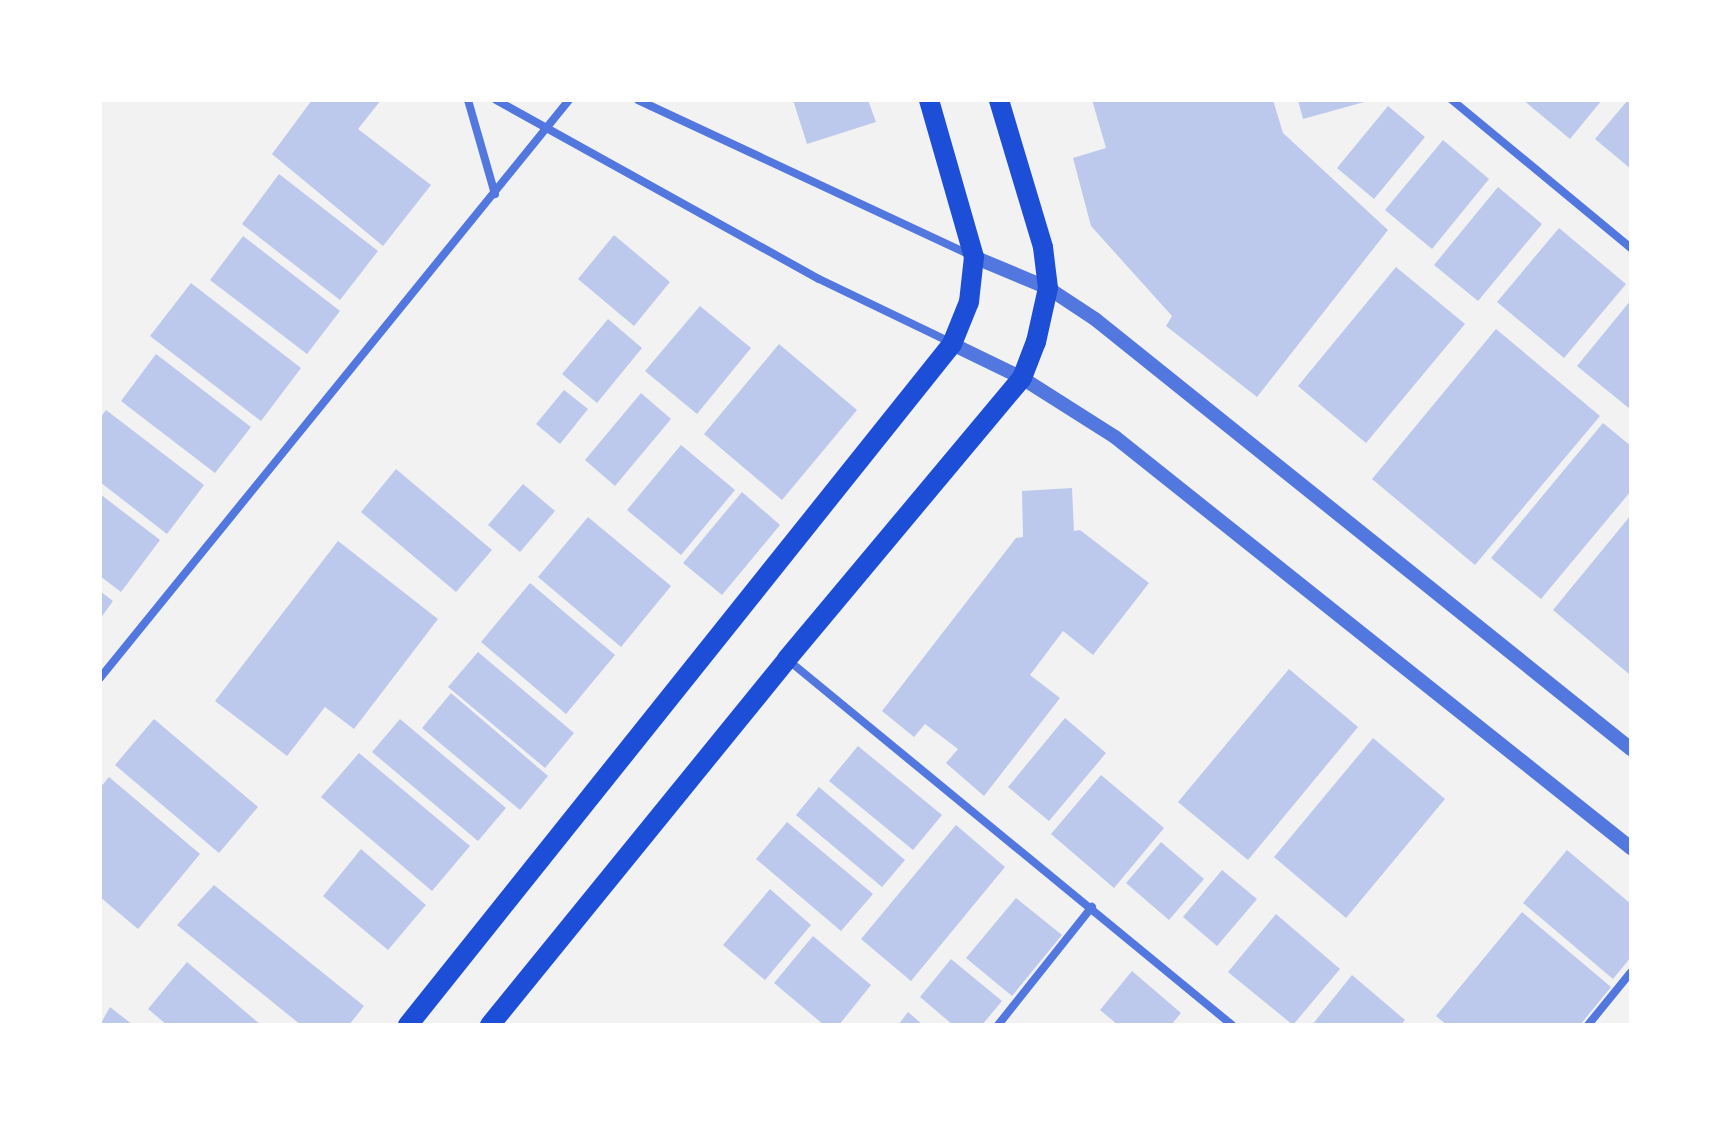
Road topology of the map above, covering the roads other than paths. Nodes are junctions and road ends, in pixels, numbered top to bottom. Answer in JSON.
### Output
{"nodes":[{"id":1,"x":468,"y":100,"type":"edge"},
{"id":2,"x":496,"y":100,"type":"edge"},
{"id":3,"x":569,"y":100,"type":"edge"},
{"id":4,"x":638,"y":100,"type":"edge"},
{"id":5,"x":929,"y":100,"type":"edge"},
{"id":6,"x":999,"y":100,"type":"edge"},
{"id":7,"x":1452,"y":100,"type":"edge"},
{"id":8,"x":547,"y":130,"type":"junction"},
{"id":9,"x":495,"y":194,"type":"junction"},
{"id":10,"x":1631,"y":248,"type":"edge"},
{"id":11,"x":974,"y":257,"type":"junction"},
{"id":12,"x":1048,"y":288,"type":"junction"},
{"id":13,"x":952,"y":344,"type":"junction"},
{"id":14,"x":1022,"y":378,"type":"junction"},
{"id":15,"x":787,"y":659,"type":"junction"},
{"id":16,"x":100,"y":678,"type":"edge"},
{"id":17,"x":1631,"y":749,"type":"edge"},
{"id":18,"x":1631,"y":848,"type":"edge"},
{"id":19,"x":1092,"y":907,"type":"junction"},
{"id":20,"x":1631,"y":972,"type":"edge"},
{"id":21,"x":408,"y":1025,"type":"edge"},
{"id":22,"x":490,"y":1025,"type":"edge"},
{"id":23,"x":998,"y":1025,"type":"edge"},
{"id":24,"x":1232,"y":1025,"type":"edge"},
{"id":25,"x":1588,"y":1025,"type":"edge"}],
"edges":[{"from":1,"to":9,"type":"street"},
{"from":2,"to":8,"type":"street"},
{"from":3,"to":8,"type":"street"},
{"from":4,"to":11,"type":"street"},
{"from":5,"to":11,"type":"main road"},
{"from":6,"to":12,"type":"main road"},
{"from":7,"to":10,"type":"street"},
{"from":8,"to":9,"type":"street"},
{"from":8,"to":13,"type":"street"},
{"from":9,"to":16,"type":"street"},
{"from":11,"to":12,"type":"street"},
{"from":11,"to":13,"type":"main road"},
{"from":12,"to":14,"type":"main road"},
{"from":12,"to":17,"type":"street"},
{"from":13,"to":14,"type":"street"},
{"from":13,"to":21,"type":"main road"},
{"from":14,"to":15,"type":"main road"},
{"from":14,"to":18,"type":"street"},
{"from":15,"to":19,"type":"street"},
{"from":15,"to":22,"type":"main road"},
{"from":19,"to":23,"type":"street"},
{"from":19,"to":24,"type":"street"},
{"from":20,"to":25,"type":"street"}]}
